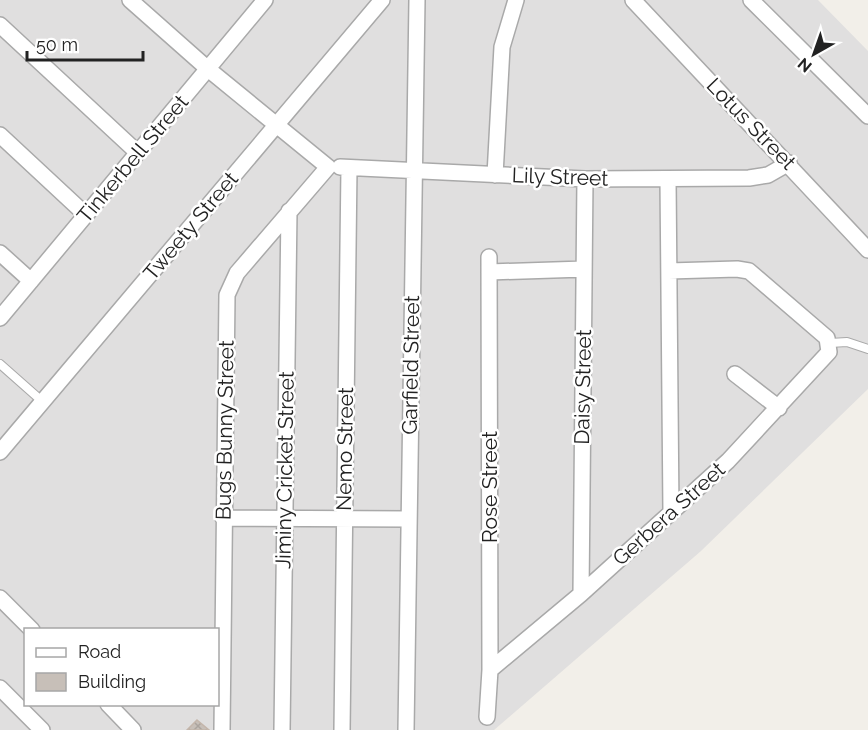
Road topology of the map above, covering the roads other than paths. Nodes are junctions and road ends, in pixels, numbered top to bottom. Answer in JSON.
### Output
{"nodes":[{"id":1,"x":130,"y":0,"type":"edge"},
{"id":2,"x":265,"y":0,"type":"edge"},
{"id":3,"x":382,"y":0,"type":"edge"},
{"id":4,"x":417,"y":0,"type":"edge"},
{"id":5,"x":516,"y":0,"type":"edge"},
{"id":6,"x":751,"y":0,"type":"edge"},
{"id":7,"x":635,"y":1,"type":"edge"},
{"id":8,"x":0,"y":25,"type":"edge"},
{"id":9,"x":208,"y":69,"type":"junction"},
{"id":10,"x":868,"y":116,"type":"edge"},
{"id":11,"x":277,"y":125,"type":"junction"},
{"id":12,"x":0,"y":135,"type":"edge"},
{"id":13,"x":138,"y":153,"type":"junction"},
{"id":14,"x":789,"y":163,"type":"junction"},
{"id":15,"x":328,"y":166,"type":"junction"},
{"id":16,"x":349,"y":168,"type":"junction"},
{"id":17,"x":413,"y":171,"type":"junction"},
{"id":18,"x":495,"y":175,"type":"junction"},
{"id":19,"x":585,"y":179,"type":"junction"},
{"id":20,"x":668,"y":179,"type":"junction"},
{"id":21,"x":289,"y":211,"type":"junction"},
{"id":22,"x":86,"y":215,"type":"junction"},
{"id":23,"x":868,"y":250,"type":"edge"},
{"id":24,"x":0,"y":253,"type":"edge"},
{"id":25,"x":584,"y":269,"type":"junction"},
{"id":26,"x":669,"y":271,"type":"junction"},
{"id":27,"x":31,"y":281,"type":"junction"},
{"id":28,"x":0,"y":318,"type":"edge"},
{"id":29,"x":830,"y":343,"type":"junction"},
{"id":30,"x":868,"y":349,"type":"edge"},
{"id":31,"x":0,"y":364,"type":"edge"},
{"id":32,"x":735,"y":374,"type":"dead end"},
{"id":33,"x":43,"y":402,"type":"junction"},
{"id":34,"x":778,"y":408,"type":"junction"},
{"id":35,"x":0,"y":452,"type":"edge"},
{"id":36,"x":671,"y":513,"type":"junction"},
{"id":37,"x":285,"y":517,"type":"junction"},
{"id":38,"x":223,"y":518,"type":"junction"},
{"id":39,"x":344,"y":518,"type":"junction"},
{"id":40,"x":409,"y":519,"type":"junction"},
{"id":41,"x":581,"y":594,"type":"junction"},
{"id":42,"x":0,"y":598,"type":"edge"},
{"id":43,"x":30,"y":628,"type":"edge"},
{"id":44,"x":490,"y":670,"type":"junction"},
{"id":45,"x":0,"y":688,"type":"edge"},
{"id":46,"x":109,"y":706,"type":"edge"},
{"id":47,"x":487,"y":717,"type":"dead end"},
{"id":48,"x":42,"y":730,"type":"edge"},
{"id":49,"x":134,"y":730,"type":"edge"},
{"id":50,"x":222,"y":730,"type":"edge"},
{"id":51,"x":282,"y":730,"type":"edge"},
{"id":52,"x":342,"y":730,"type":"edge"},
{"id":53,"x":406,"y":730,"type":"edge"}],
"edges":[{"from":1,"to":9,"type":"street"},
{"from":2,"to":9,"type":"street","name":"Tinkerbell Street"},
{"from":3,"to":11,"type":"street","name":"Tweety Street"},
{"from":4,"to":17,"type":"street","name":"Garfield Street"},
{"from":5,"to":18,"type":"street"},
{"from":6,"to":10,"type":"street"},
{"from":7,"to":14,"type":"street","name":"Lotus Street"},
{"from":8,"to":13,"type":"street"},
{"from":9,"to":11,"type":"street"},
{"from":9,"to":13,"type":"street","name":"Tinkerbell Street"},
{"from":11,"to":15,"type":"street"},
{"from":11,"to":33,"type":"street","name":"Tweety Street"},
{"from":12,"to":22,"type":"street"},
{"from":13,"to":22,"type":"street","name":"Tinkerbell Street"},
{"from":14,"to":20,"type":"street","name":"Lily Street"},
{"from":14,"to":23,"type":"street","name":"Lotus Street"},
{"from":15,"to":16,"type":"street","name":"Lily Street"},
{"from":15,"to":21,"type":"street","name":"Bugs Bunny Street"},
{"from":16,"to":17,"type":"street","name":"Lily Street"},
{"from":16,"to":39,"type":"street","name":"Nemo Street"},
{"from":17,"to":18,"type":"street","name":"Lily Street"},
{"from":17,"to":40,"type":"street","name":"Garfield Street"},
{"from":18,"to":19,"type":"street","name":"Lily Street"},
{"from":19,"to":20,"type":"street","name":"Lily Street"},
{"from":19,"to":25,"type":"street","name":"Daisy Street"},
{"from":20,"to":26,"type":"street"},
{"from":21,"to":37,"type":"street","name":"Jiminy Cricket Street"},
{"from":21,"to":38,"type":"street","name":"Bugs Bunny Street"},
{"from":22,"to":27,"type":"street","name":"Tinkerbell Street"},
{"from":24,"to":27,"type":"street"},
{"from":25,"to":41,"type":"street","name":"Daisy Street"},
{"from":25,"to":44,"type":"street","name":"Rose Street"},
{"from":26,"to":29,"type":"street"},
{"from":26,"to":36,"type":"street"},
{"from":27,"to":28,"type":"street","name":"Tinkerbell Street"},
{"from":29,"to":30,"type":"lane"},
{"from":29,"to":34,"type":"street","name":"Gerbera Street"},
{"from":31,"to":33,"type":"lane"},
{"from":32,"to":34,"type":"street"},
{"from":33,"to":35,"type":"street","name":"Tweety Street"},
{"from":34,"to":36,"type":"street","name":"Gerbera Street"},
{"from":36,"to":41,"type":"street","name":"Gerbera Street"},
{"from":37,"to":38,"type":"street"},
{"from":37,"to":39,"type":"street"},
{"from":37,"to":51,"type":"street","name":"Jiminy Cricket Street"},
{"from":38,"to":50,"type":"street","name":"Bugs Bunny Street"},
{"from":39,"to":40,"type":"street"},
{"from":39,"to":52,"type":"street","name":"Nemo Street"},
{"from":40,"to":53,"type":"street","name":"Garfield Street"},
{"from":41,"to":44,"type":"street","name":"Gerbera Street"},
{"from":42,"to":43,"type":"street"},
{"from":44,"to":47,"type":"street","name":"Rose Street"},
{"from":45,"to":48,"type":"street"},
{"from":46,"to":49,"type":"street"}]}
